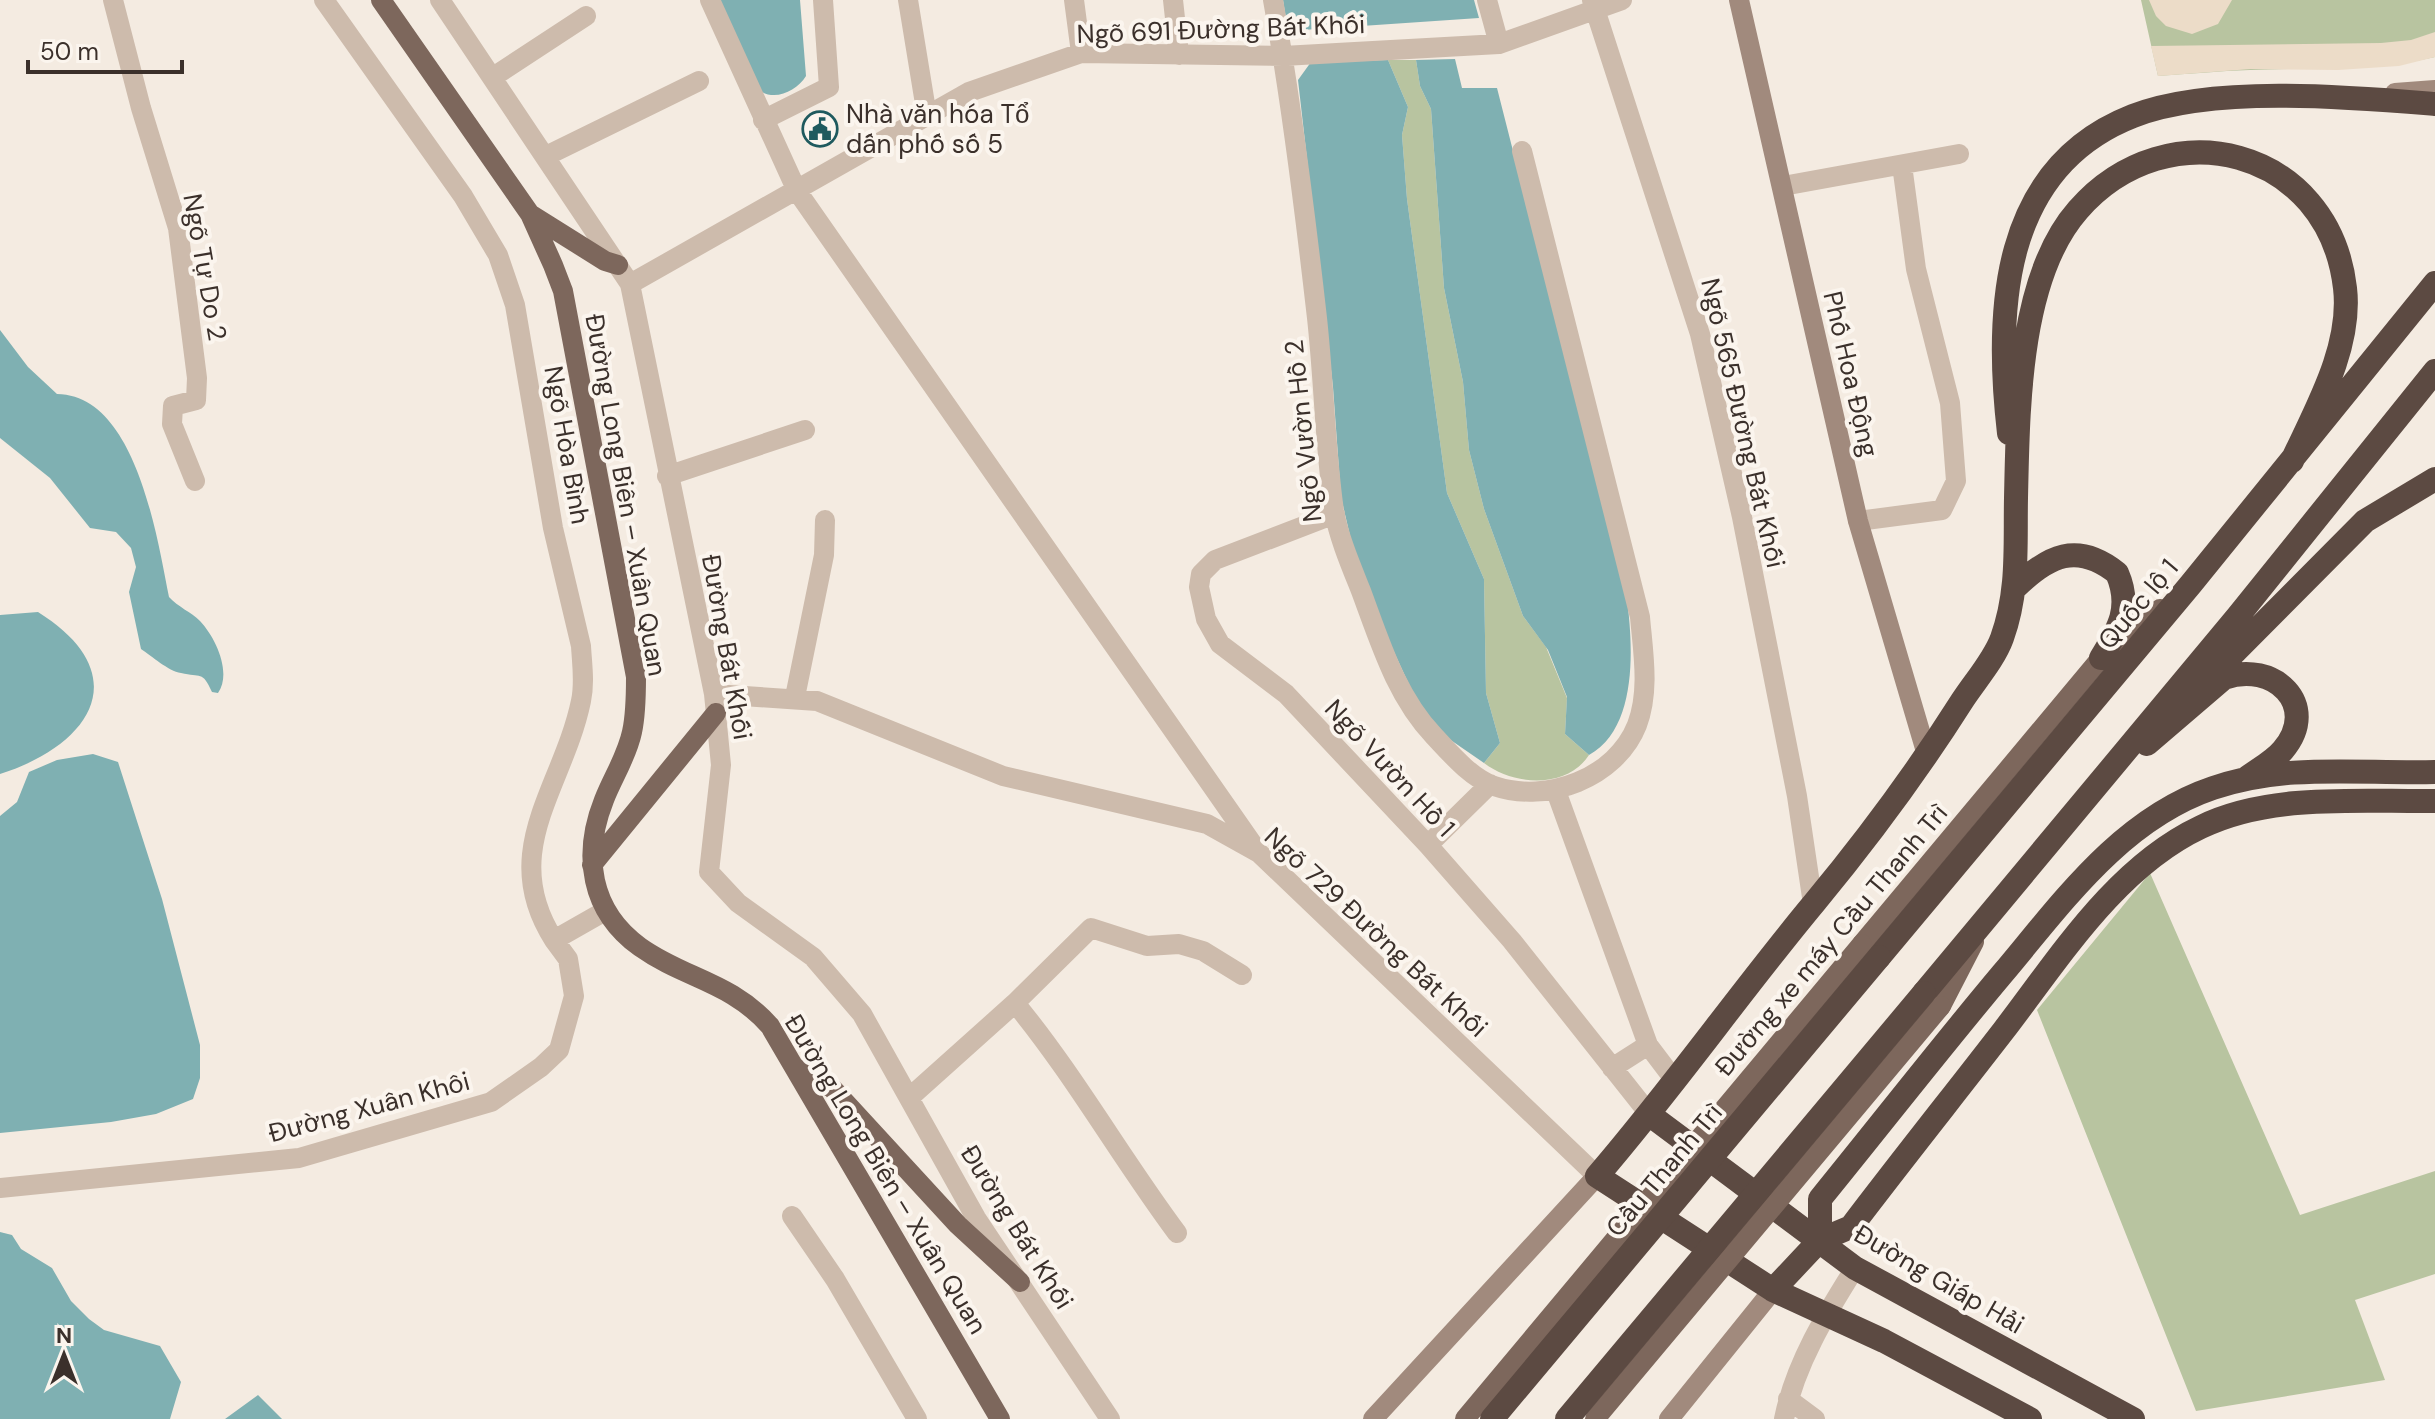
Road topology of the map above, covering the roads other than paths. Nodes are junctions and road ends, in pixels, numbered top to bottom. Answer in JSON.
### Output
{"nodes":[{"id":1,"x":113,"y":0,"type":"edge"},
{"id":2,"x":324,"y":0,"type":"edge"},
{"id":3,"x":381,"y":0,"type":"edge"},
{"id":4,"x":440,"y":0,"type":"edge"},
{"id":5,"x":710,"y":0,"type":"edge"},
{"id":6,"x":823,"y":0,"type":"edge"},
{"id":7,"x":908,"y":0,"type":"edge"},
{"id":8,"x":1074,"y":0,"type":"edge"},
{"id":9,"x":1173,"y":0,"type":"edge"},
{"id":10,"x":1273,"y":0,"type":"edge"},
{"id":11,"x":1487,"y":0,"type":"edge"},
{"id":12,"x":1622,"y":0,"type":"edge"},
{"id":13,"x":1739,"y":0,"type":"edge"},
{"id":14,"x":1593,"y":4,"type":"edge"},
{"id":15,"x":586,"y":16,"type":"dead end"},
{"id":16,"x":1499,"y":44,"type":"junction"},
{"id":17,"x":1081,"y":53,"type":"junction"},
{"id":18,"x":1179,"y":55,"type":"junction"},
{"id":19,"x":1283,"y":56,"type":"junction"},
{"id":20,"x":493,"y":77,"type":"junction"},
{"id":21,"x":699,"y":81,"type":"dead end"},
{"id":22,"x":2435,"y":90,"type":"edge"},
{"id":23,"x":2336,"y":98,"type":"junction"},
{"id":24,"x":2435,"y":104,"type":"edge"},
{"id":25,"x":927,"y":116,"type":"junction"},
{"id":26,"x":763,"y":120,"type":"junction"},
{"id":27,"x":1522,"y":151,"type":"dead end"},
{"id":28,"x":1959,"y":154,"type":"dead end"},
{"id":29,"x":546,"y":156,"type":"junction"},
{"id":30,"x":1902,"y":165,"type":"junction"},
{"id":31,"x":1783,"y":186,"type":"junction"},
{"id":32,"x":797,"y":191,"type":"junction"},
{"id":33,"x":530,"y":214,"type":"junction"},
{"id":34,"x":618,"y":265,"type":"junction"},
{"id":35,"x":2435,"y":283,"type":"edge"},
{"id":36,"x":630,"y":284,"type":"junction"},
{"id":37,"x":2435,"y":371,"type":"edge"},
{"id":38,"x":805,"y":430,"type":"dead end"},
{"id":39,"x":2292,"y":461,"type":"junction"},
{"id":40,"x":667,"y":476,"type":"junction"},
{"id":41,"x":2435,"y":479,"type":"edge"},
{"id":42,"x":195,"y":481,"type":"dead end"},
{"id":43,"x":2016,"y":495,"type":"junction"},
{"id":44,"x":1335,"y":514,"type":"junction"},
{"id":45,"x":825,"y":520,"type":"dead end"},
{"id":46,"x":1858,"y":521,"type":"junction"},
{"id":47,"x":2191,"y":584,"type":"junction"},
{"id":48,"x":2016,"y":587,"type":"junction"},
{"id":49,"x":2101,"y":658,"type":"junction"},
{"id":50,"x":795,"y":697,"type":"junction"},
{"id":51,"x":715,"y":703,"type":"junction"},
{"id":52,"x":1927,"y":755,"type":"junction"},
{"id":53,"x":2435,"y":772,"type":"edge"},
{"id":54,"x":2244,"y":779,"type":"junction"},
{"id":55,"x":1490,"y":784,"type":"junction"},
{"id":56,"x":2093,"y":790,"type":"junction"},
{"id":57,"x":1556,"y":791,"type":"junction"},
{"id":58,"x":2435,"y":801,"type":"edge"},
{"id":59,"x":1428,"y":845,"type":"junction"},
{"id":60,"x":1259,"y":853,"type":"junction"},
{"id":61,"x":592,"y":865,"type":"junction"},
{"id":62,"x":1808,"y":867,"type":"junction"},
{"id":63,"x":1843,"y":869,"type":"junction"},
{"id":64,"x":1813,"y":904,"type":"junction"},
{"id":65,"x":605,"y":911,"type":"junction"},
{"id":66,"x":554,"y":940,"type":"junction"},
{"id":67,"x":1871,"y":951,"type":"junction"},
{"id":68,"x":1242,"y":975,"type":"dead end"},
{"id":69,"x":1932,"y":1000,"type":"junction"},
{"id":70,"x":1015,"y":1003,"type":"junction"},
{"id":71,"x":1648,"y":1045,"type":"junction"},
{"id":72,"x":796,"y":1068,"type":"junction"},
{"id":73,"x":1612,"y":1068,"type":"junction"},
{"id":74,"x":1676,"y":1082,"type":"junction"},
{"id":75,"x":909,"y":1098,"type":"junction"},
{"id":76,"x":1650,"y":1115,"type":"junction"},
{"id":77,"x":1597,"y":1176,"type":"junction"},
{"id":78,"x":0,"y":1188,"type":"edge"},
{"id":79,"x":792,"y":1216,"type":"dead end"},
{"id":80,"x":1177,"y":1233,"type":"dead end"},
{"id":81,"x":1820,"y":1240,"type":"junction"},
{"id":82,"x":1855,"y":1268,"type":"junction"},
{"id":83,"x":1020,"y":1282,"type":"junction"},
{"id":84,"x":1773,"y":1290,"type":"junction"},
{"id":85,"x":1825,"y":1315,"type":"junction"},
{"id":86,"x":1786,"y":1409,"type":"edge"},
{"id":87,"x":917,"y":1419,"type":"edge"},
{"id":88,"x":1000,"y":1419,"type":"edge"},
{"id":89,"x":1110,"y":1419,"type":"edge"},
{"id":90,"x":1373,"y":1419,"type":"edge"},
{"id":91,"x":1465,"y":1419,"type":"edge"},
{"id":92,"x":1492,"y":1419,"type":"edge"},
{"id":93,"x":1567,"y":1419,"type":"edge"},
{"id":94,"x":1595,"y":1419,"type":"edge"},
{"id":95,"x":1669,"y":1419,"type":"edge"},
{"id":96,"x":1815,"y":1419,"type":"edge"},
{"id":97,"x":2030,"y":1419,"type":"edge"},
{"id":98,"x":2133,"y":1419,"type":"edge"}],
"edges":[{"from":1,"to":42,"type":"street","name":"Ngõ Tự Do 2"},
{"from":2,"to":66,"type":"street","name":"Ngõ Hòa Bình"},
{"from":3,"to":33,"type":"main road","name":"Đường Long Biên – Xuân Quan"},
{"from":4,"to":20,"type":"street","name":"Đường Bát Khối"},
{"from":5,"to":26,"type":"street"},
{"from":6,"to":26,"type":"street"},
{"from":7,"to":25,"type":"street"},
{"from":8,"to":17,"type":"street"},
{"from":9,"to":18,"type":"street"},
{"from":10,"to":19,"type":"street","name":"Ngõ Vườn Hồ 2"},
{"from":11,"to":16,"type":"street"},
{"from":12,"to":14,"type":"street","name":"Ngõ 691 Đường Bát Khối"},
{"from":13,"to":31,"type":"street","name":"Phố Hoa Động"},
{"from":14,"to":16,"type":"street","name":"Ngõ 691 Đường Bát Khối"},
{"from":14,"to":62,"type":"street","name":"Ngõ 565 Đường Bát Khối"},
{"from":15,"to":20,"type":"street"},
{"from":16,"to":19,"type":"street","name":"Ngõ 691 Đường Bát Khối"},
{"from":17,"to":18,"type":"street","name":"Ngõ 691 Đường Bát Khối"},
{"from":17,"to":25,"type":"street","name":"Ngõ 691 Đường Bát Khối"},
{"from":18,"to":19,"type":"street","name":"Ngõ 691 Đường Bát Khối"},
{"from":19,"to":44,"type":"street","name":"Ngõ Vườn Hồ 2"},
{"from":20,"to":29,"type":"street","name":"Đường Bát Khối"},
{"from":21,"to":29,"type":"street"},
{"from":22,"to":23,"type":"street"},
{"from":23,"to":24,"type":"highway"},
{"from":23,"to":43,"type":"highway"},
{"from":25,"to":32,"type":"street","name":"Ngõ 691 Đường Bát Khối"},
{"from":26,"to":32,"type":"street"},
{"from":27,"to":57,"type":"street","name":"Ngõ Vườn Hồ 2"},
{"from":28,"to":30,"type":"street"},
{"from":29,"to":34,"type":"street","name":"Đường Bát Khối"},
{"from":30,"to":31,"type":"street"},
{"from":30,"to":46,"type":"street"},
{"from":31,"to":46,"type":"street","name":"Phố Hoa Động"},
{"from":32,"to":36,"type":"street","name":"Ngõ 691 Đường Bát Khối"},
{"from":32,"to":60,"type":"street"},
{"from":33,"to":34,"type":"main road"},
{"from":33,"to":61,"type":"main road","name":"Đường Long Biên – Xuân Quan"},
{"from":34,"to":36,"type":"street","name":"Đường Bát Khối"},
{"from":35,"to":39,"type":"highway","name":"Quốc lộ 1"},
{"from":36,"to":40,"type":"street","name":"Đường Bát Khối"},
{"from":37,"to":56,"type":"highway"},
{"from":38,"to":40,"type":"street"},
{"from":39,"to":43,"type":"highway"},
{"from":39,"to":47,"type":"highway","name":"Quốc lộ 1"},
{"from":40,"to":51,"type":"street","name":"Đường Bát Khối"},
{"from":41,"to":56,"type":"highway"},
{"from":43,"to":48,"type":"highway"},
{"from":44,"to":55,"type":"street","name":"Ngõ Vườn Hồ 2"},
{"from":44,"to":59,"type":"street","name":"Ngõ Vườn Hồ 1"},
{"from":45,"to":50,"type":"street"},
{"from":46,"to":52,"type":"street","name":"Phố Hoa Động"},
{"from":47,"to":49,"type":"main road","name":"Đường xe máy Cầu Thanh Trì"},
{"from":47,"to":67,"type":"highway","name":"Quốc lộ 1"},
{"from":48,"to":49,"type":"highway"},
{"from":48,"to":52,"type":"highway"},
{"from":49,"to":67,"type":"main road","name":"Đường xe máy Cầu Thanh Trì"},
{"from":50,"to":51,"type":"street","name":"Ngõ 729 Đường Bát Khối"},
{"from":50,"to":60,"type":"street","name":"Ngõ 729 Đường Bát Khối"},
{"from":51,"to":61,"type":"main road"},
{"from":51,"to":75,"type":"street","name":"Đường Bát Khối"},
{"from":52,"to":63,"type":"highway"},
{"from":53,"to":54,"type":"highway"},
{"from":54,"to":56,"type":"highway"},
{"from":54,"to":81,"type":"highway"},
{"from":55,"to":57,"type":"street","name":"Ngõ Vườn Hồ 2"},
{"from":55,"to":59,"type":"street"},
{"from":56,"to":69,"type":"highway"},
{"from":57,"to":71,"type":"street"},
{"from":58,"to":81,"type":"highway"},
{"from":59,"to":73,"type":"street","name":"Ngõ Vườn Hồ 1"},
{"from":60,"to":77,"type":"street","name":"Ngõ 729 Đường Bát Khối"},
{"from":61,"to":65,"type":"main road","name":"Đường Long Biên – Xuân Quan"},
{"from":62,"to":63,"type":"street"},
{"from":62,"to":64,"type":"street","name":"Ngõ 565 Đường Bát Khối"},
{"from":63,"to":64,"type":"highway"},
{"from":64,"to":74,"type":"highway"},
{"from":65,"to":66,"type":"street"},
{"from":65,"to":72,"type":"main road","name":"Đường Long Biên – Xuân Quan"},
{"from":66,"to":78,"type":"street","name":"Đường Xuân Khôi"},
{"from":67,"to":91,"type":"main road","name":"Đường xe máy Cầu Thanh Trì","bridge":true},
{"from":67,"to":92,"type":"highway","name":"Cầu Thanh Trì","bridge":true},
{"from":68,"to":70,"type":"street"},
{"from":69,"to":93,"type":"highway","bridge":true},
{"from":69,"to":94,"type":"main road","bridge":true},
{"from":70,"to":75,"type":"street"},
{"from":70,"to":80,"type":"street"},
{"from":71,"to":73,"type":"street"},
{"from":71,"to":74,"type":"street"},
{"from":72,"to":83,"type":"main road"},
{"from":72,"to":88,"type":"main road","name":"Đường Long Biên – Xuân Quan"},
{"from":73,"to":76,"type":"street","name":"Ngõ Vườn Hồ 1"},
{"from":74,"to":76,"type":"highway"},
{"from":75,"to":83,"type":"street","name":"Đường Bát Khối"},
{"from":76,"to":77,"type":"highway"},
{"from":76,"to":81,"type":"highway","name":"Đường Giáp Hải"},
{"from":77,"to":84,"type":"highway"},
{"from":77,"to":90,"type":"street"},
{"from":79,"to":87,"type":"street"},
{"from":81,"to":82,"type":"highway","name":"Đường Giáp Hải"},
{"from":81,"to":84,"type":"highway"},
{"from":82,"to":85,"type":"street"},
{"from":82,"to":98,"type":"highway","name":"Đường Giáp Hải"},
{"from":83,"to":89,"type":"street","name":"Đường Bát Khối"},
{"from":84,"to":85,"type":"highway"},
{"from":84,"to":95,"type":"street"},
{"from":85,"to":86,"type":"street"},
{"from":85,"to":97,"type":"highway"},
{"from":86,"to":96,"type":"street"}]}
